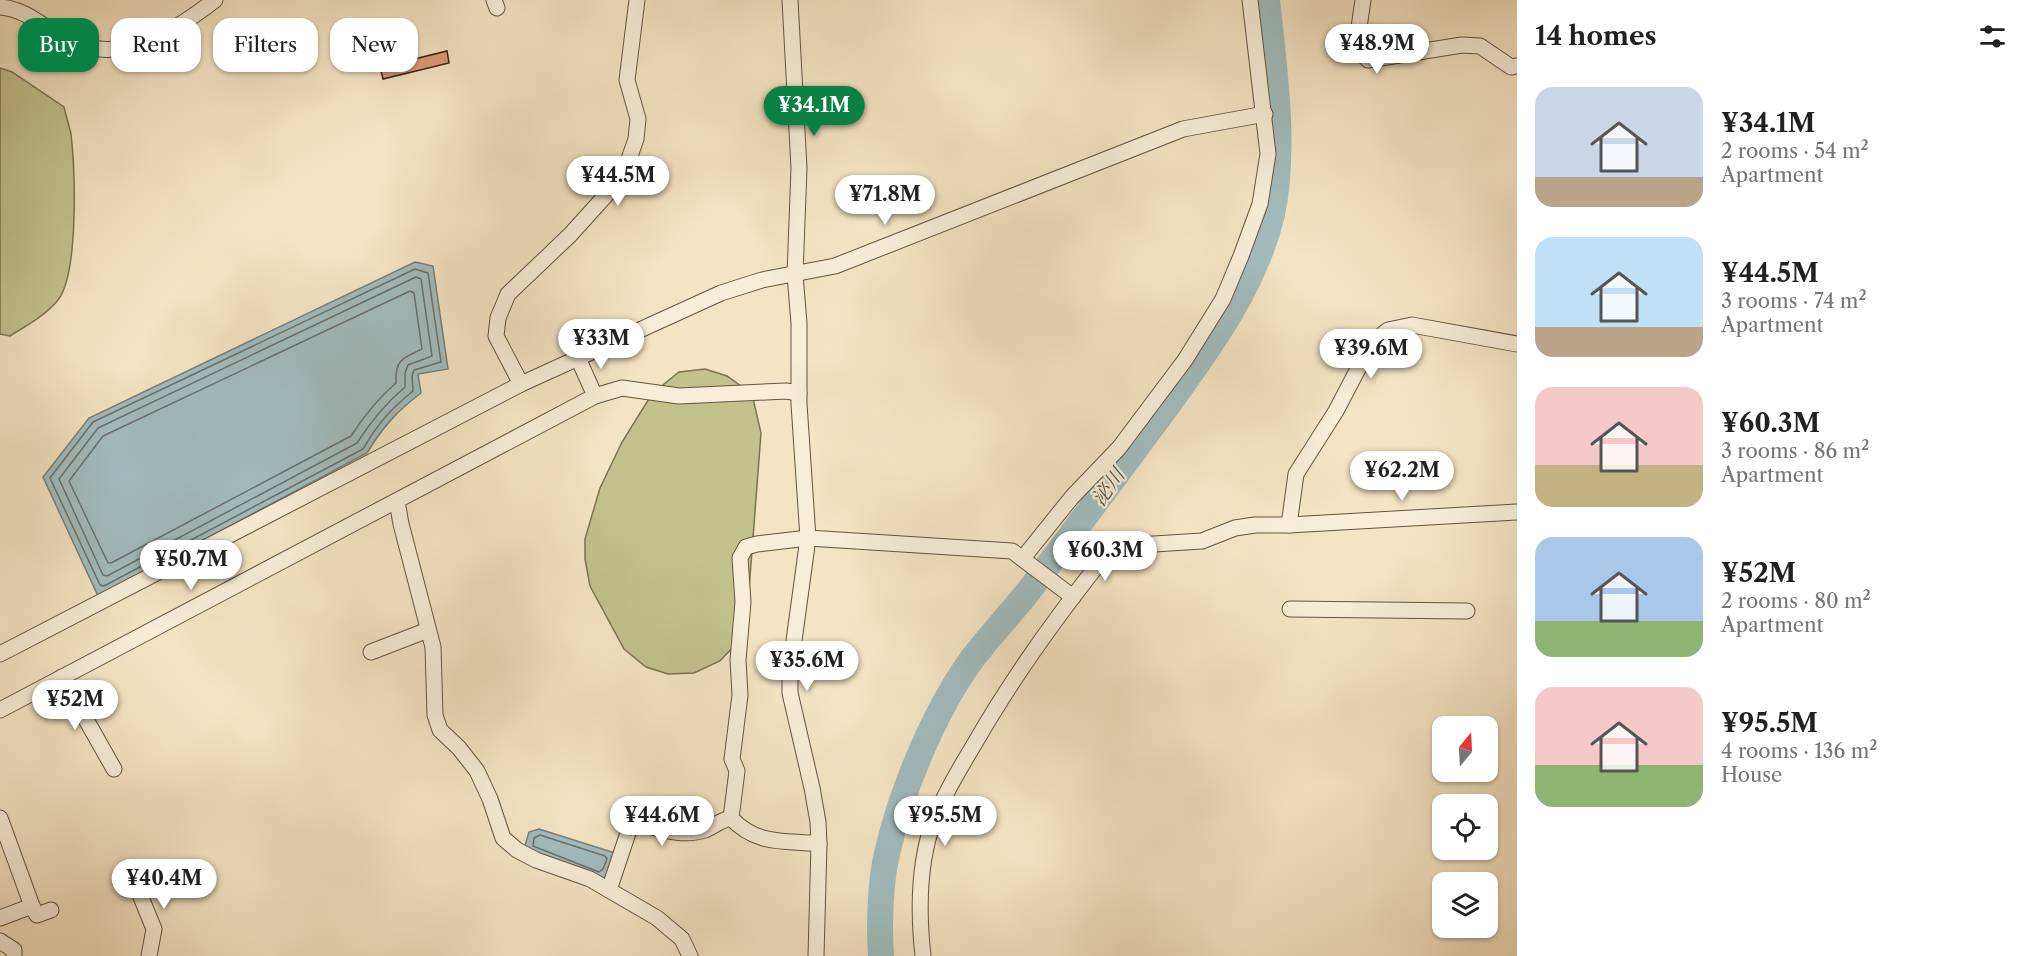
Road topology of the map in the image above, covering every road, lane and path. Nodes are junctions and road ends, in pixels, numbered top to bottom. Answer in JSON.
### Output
{"nodes":[{"id":1,"x":215,"y":0,"type":"edge"},
{"id":2,"x":637,"y":0,"type":"edge"},
{"id":3,"x":790,"y":0,"type":"edge"},
{"id":4,"x":1250,"y":0,"type":"edge"},
{"id":5,"x":1363,"y":0,"type":"edge"},
{"id":6,"x":0,"y":7,"type":"edge"},
{"id":7,"x":1517,"y":66,"type":"edge"},
{"id":8,"x":1265,"y":114,"type":"junction"},
{"id":9,"x":795,"y":275,"type":"junction"},
{"id":10,"x":1517,"y":344,"type":"edge"},
{"id":11,"x":578,"y":358,"type":"junction"},
{"id":12,"x":521,"y":384,"type":"junction"},
{"id":13,"x":799,"y":393,"type":"junction"},
{"id":14,"x":595,"y":396,"type":"junction"},
{"id":15,"x":398,"y":501,"type":"junction"},
{"id":16,"x":1517,"y":512,"type":"edge"},
{"id":17,"x":1288,"y":525,"type":"junction"},
{"id":18,"x":808,"y":538,"type":"junction"},
{"id":19,"x":1027,"y":561,"type":"junction"},
{"id":20,"x":1068,"y":594,"type":"junction"},
{"id":21,"x":1290,"y":609,"type":"dead end"},
{"id":22,"x":1467,"y":611,"type":"dead end"},
{"id":23,"x":428,"y":630,"type":"junction"},
{"id":24,"x":371,"y":652,"type":"dead end"},
{"id":25,"x":0,"y":654,"type":"edge"},
{"id":26,"x":62,"y":677,"type":"junction"},
{"id":27,"x":0,"y":710,"type":"edge"},
{"id":28,"x":114,"y":769,"type":"dead end"},
{"id":29,"x":0,"y":818,"type":"edge"},
{"id":30,"x":731,"y":818,"type":"junction"},
{"id":31,"x":819,"y":844,"type":"junction"},
{"id":32,"x":129,"y":868,"type":"dead end"},
{"id":33,"x":609,"y":890,"type":"junction"},
{"id":34,"x":32,"y":906,"type":"junction"},
{"id":35,"x":51,"y":909,"type":"dead end"},
{"id":36,"x":0,"y":918,"type":"edge"},
{"id":37,"x":0,"y":941,"type":"edge"},
{"id":38,"x":14,"y":956,"type":"edge"},
{"id":39,"x":149,"y":956,"type":"edge"},
{"id":40,"x":690,"y":956,"type":"edge"},
{"id":41,"x":816,"y":956,"type":"edge"},
{"id":42,"x":923,"y":956,"type":"edge"}],
"edges":[{"from":1,"to":6,"type":"street"},
{"from":2,"to":12,"type":"street"},
{"from":3,"to":9,"type":"street"},
{"from":4,"to":8,"type":"street"},
{"from":5,"to":7,"type":"street"},
{"from":8,"to":9,"type":"street"},
{"from":8,"to":19,"type":"street"},
{"from":9,"to":11,"type":"street"},
{"from":9,"to":13,"type":"street"},
{"from":10,"to":17,"type":"street"},
{"from":11,"to":12,"type":"street"},
{"from":11,"to":14,"type":"street"},
{"from":12,"to":25,"type":"street"},
{"from":13,"to":14,"type":"street"},
{"from":13,"to":18,"type":"street"},
{"from":14,"to":15,"type":"street"},
{"from":15,"to":23,"type":"street"},
{"from":15,"to":26,"type":"street"},
{"from":16,"to":17,"type":"street"},
{"from":17,"to":20,"type":"street"},
{"from":18,"to":19,"type":"street"},
{"from":18,"to":30,"type":"street"},
{"from":18,"to":31,"type":"street"},
{"from":19,"to":20,"type":"street"},
{"from":20,"to":42,"type":"street"},
{"from":21,"to":22,"type":"street"},
{"from":23,"to":24,"type":"street"},
{"from":23,"to":33,"type":"street"},
{"from":26,"to":27,"type":"street"},
{"from":26,"to":28,"type":"street"},
{"from":29,"to":34,"type":"street"},
{"from":30,"to":31,"type":"street"},
{"from":30,"to":33,"type":"street"},
{"from":31,"to":41,"type":"street"},
{"from":32,"to":39,"type":"street"},
{"from":33,"to":40,"type":"street"},
{"from":34,"to":35,"type":"street"},
{"from":34,"to":36,"type":"street"},
{"from":37,"to":38,"type":"street"}]}
